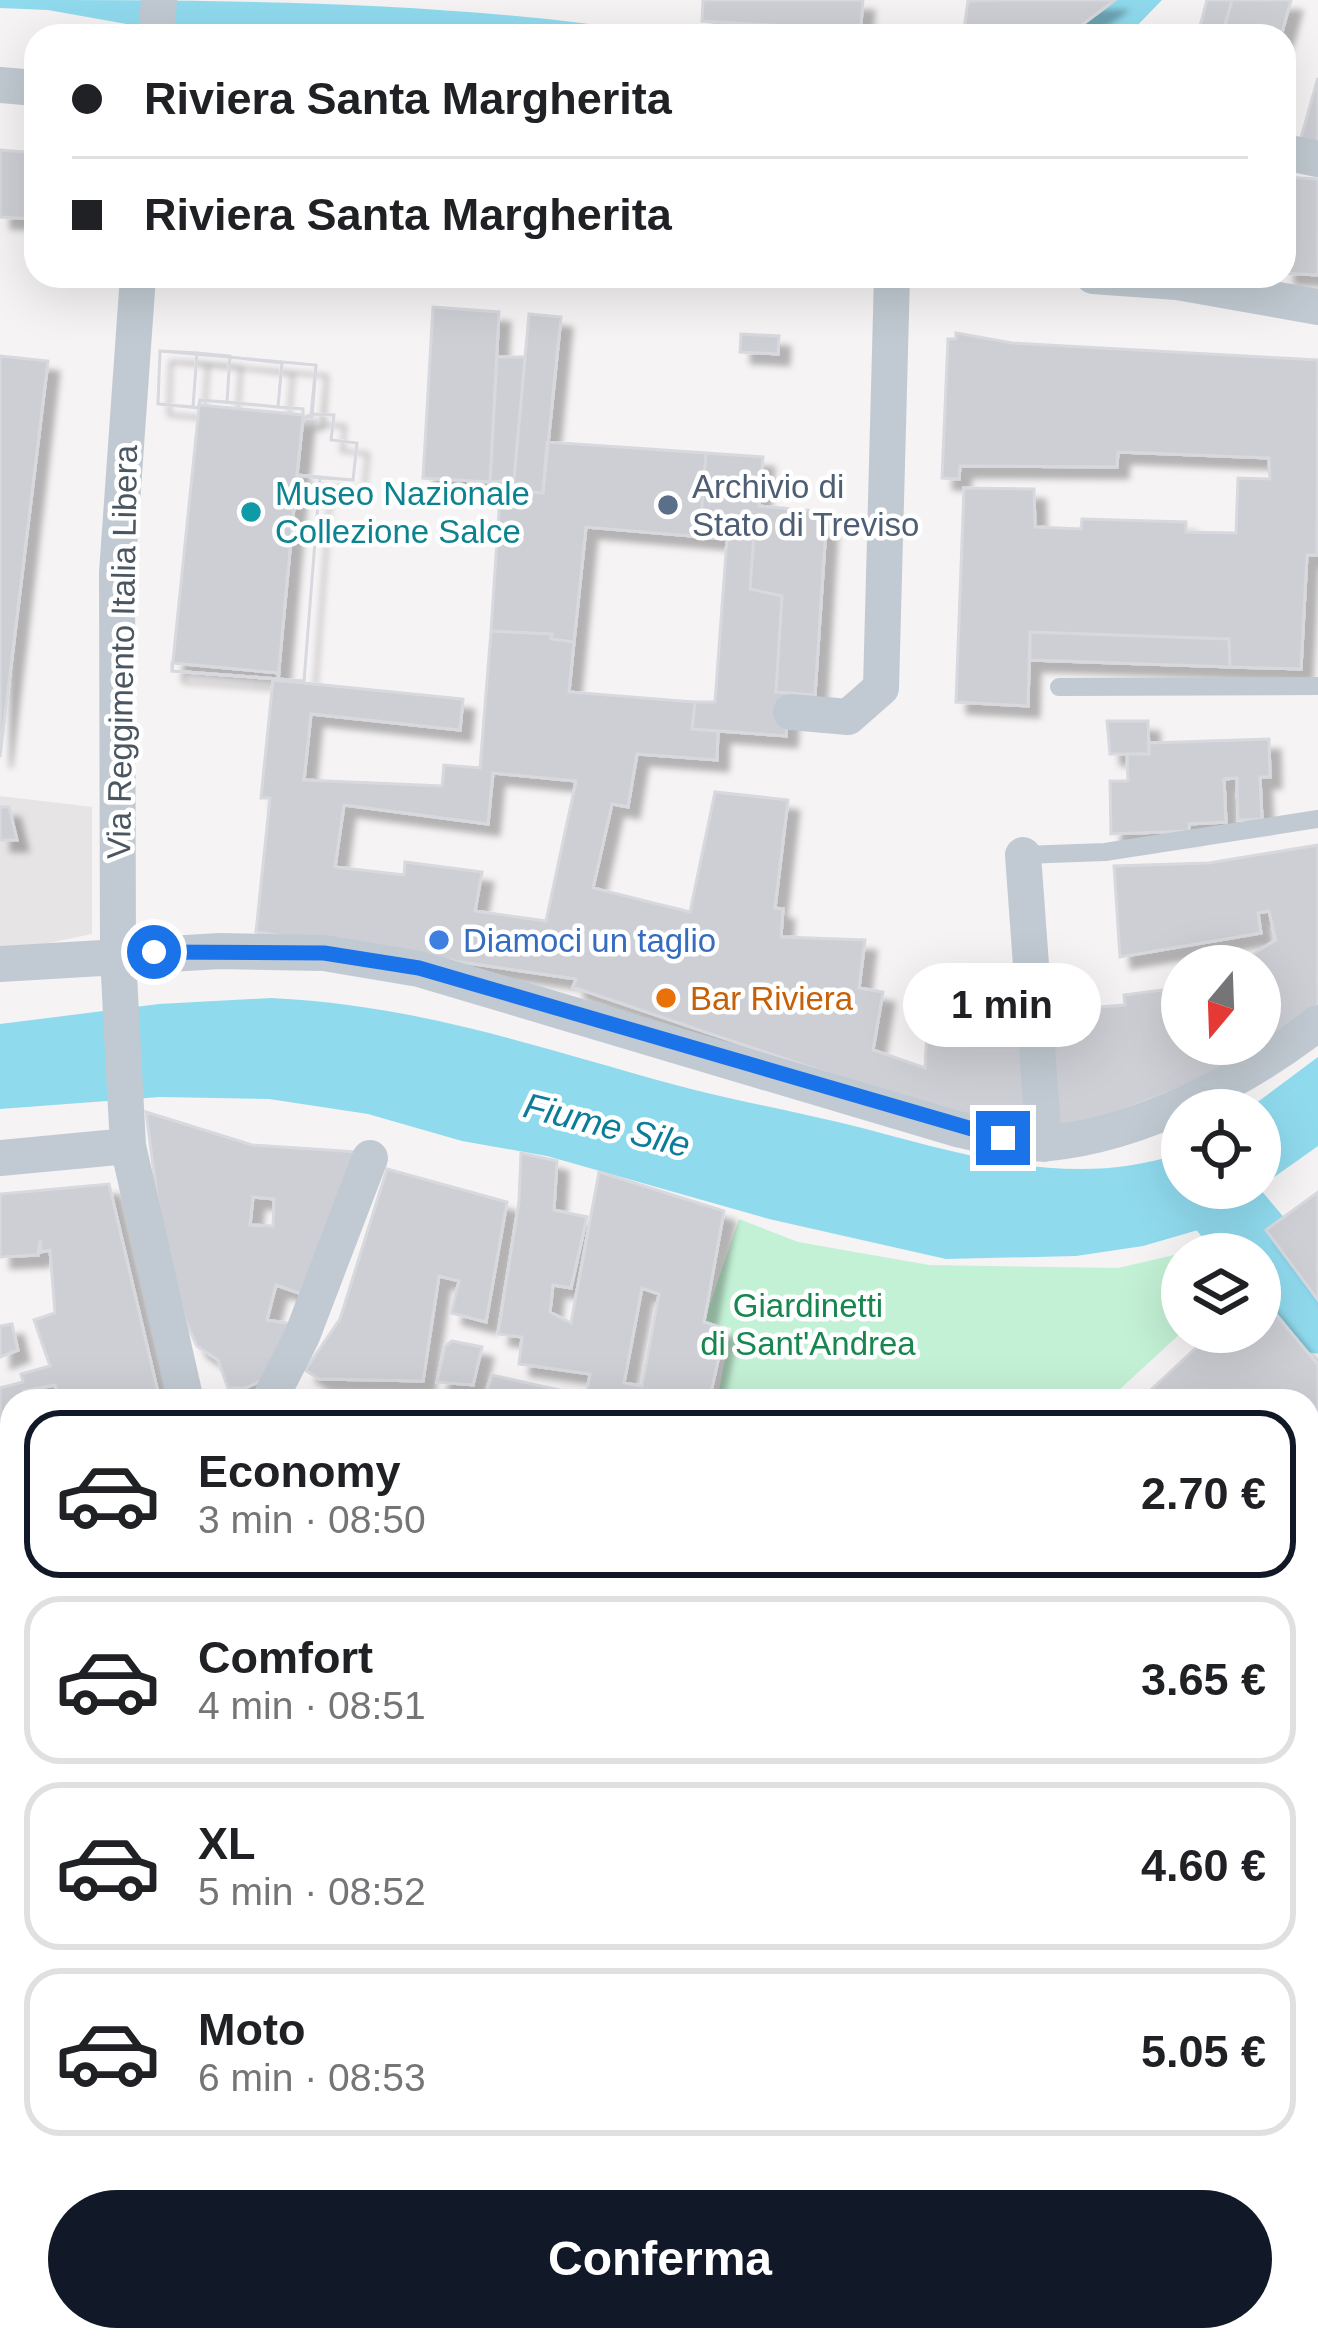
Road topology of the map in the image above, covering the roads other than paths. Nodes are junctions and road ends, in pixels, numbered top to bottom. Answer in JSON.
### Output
{"nodes":[{"id":1,"x":137,"y":288,"type":"edge"},
{"id":2,"x":892,"y":288,"type":"edge"},
{"id":3,"x":1211,"y":288,"type":"edge"},
{"id":4,"x":1318,"y":307,"type":"edge"},
{"id":5,"x":1318,"y":686,"type":"edge"},
{"id":6,"x":1059,"y":687,"type":"dead end"},
{"id":7,"x":791,"y":712,"type":"dead end"},
{"id":8,"x":1318,"y":819,"type":"edge"},
{"id":9,"x":1023,"y":855,"type":"joint"},
{"id":10,"x":118,"y":956,"type":"junction"},
{"id":11,"x":0,"y":964,"type":"edge"},
{"id":12,"x":1318,"y":1023,"type":"edge"},
{"id":13,"x":127,"y":1129,"type":"junction"},
{"id":14,"x":1044,"y":1144,"type":"junction"},
{"id":15,"x":0,"y":1158,"type":"edge"},
{"id":16,"x":370,"y":1158,"type":"dead end"},
{"id":17,"x":183,"y":1389,"type":"edge"},
{"id":18,"x":275,"y":1389,"type":"edge"}],
"edges":[{"from":1,"to":10,"type":"street","name":"Via Reggimento Italia Libera"},
{"from":2,"to":7,"type":"street"},
{"from":3,"to":4,"type":"street"},
{"from":5,"to":6,"type":"lane"},
{"from":8,"to":9,"type":"lane"},
{"from":9,"to":14,"type":"street"},
{"from":10,"to":11,"type":"street"},
{"from":10,"to":13,"type":"street","name":"Via Reggimento Italia Libera"},
{"from":10,"to":14,"type":"street"},
{"from":12,"to":14,"type":"street"},
{"from":13,"to":15,"type":"street"},
{"from":13,"to":17,"type":"street","name":"Via Reggimento Italia Libera"},
{"from":16,"to":18,"type":"street"}]}
